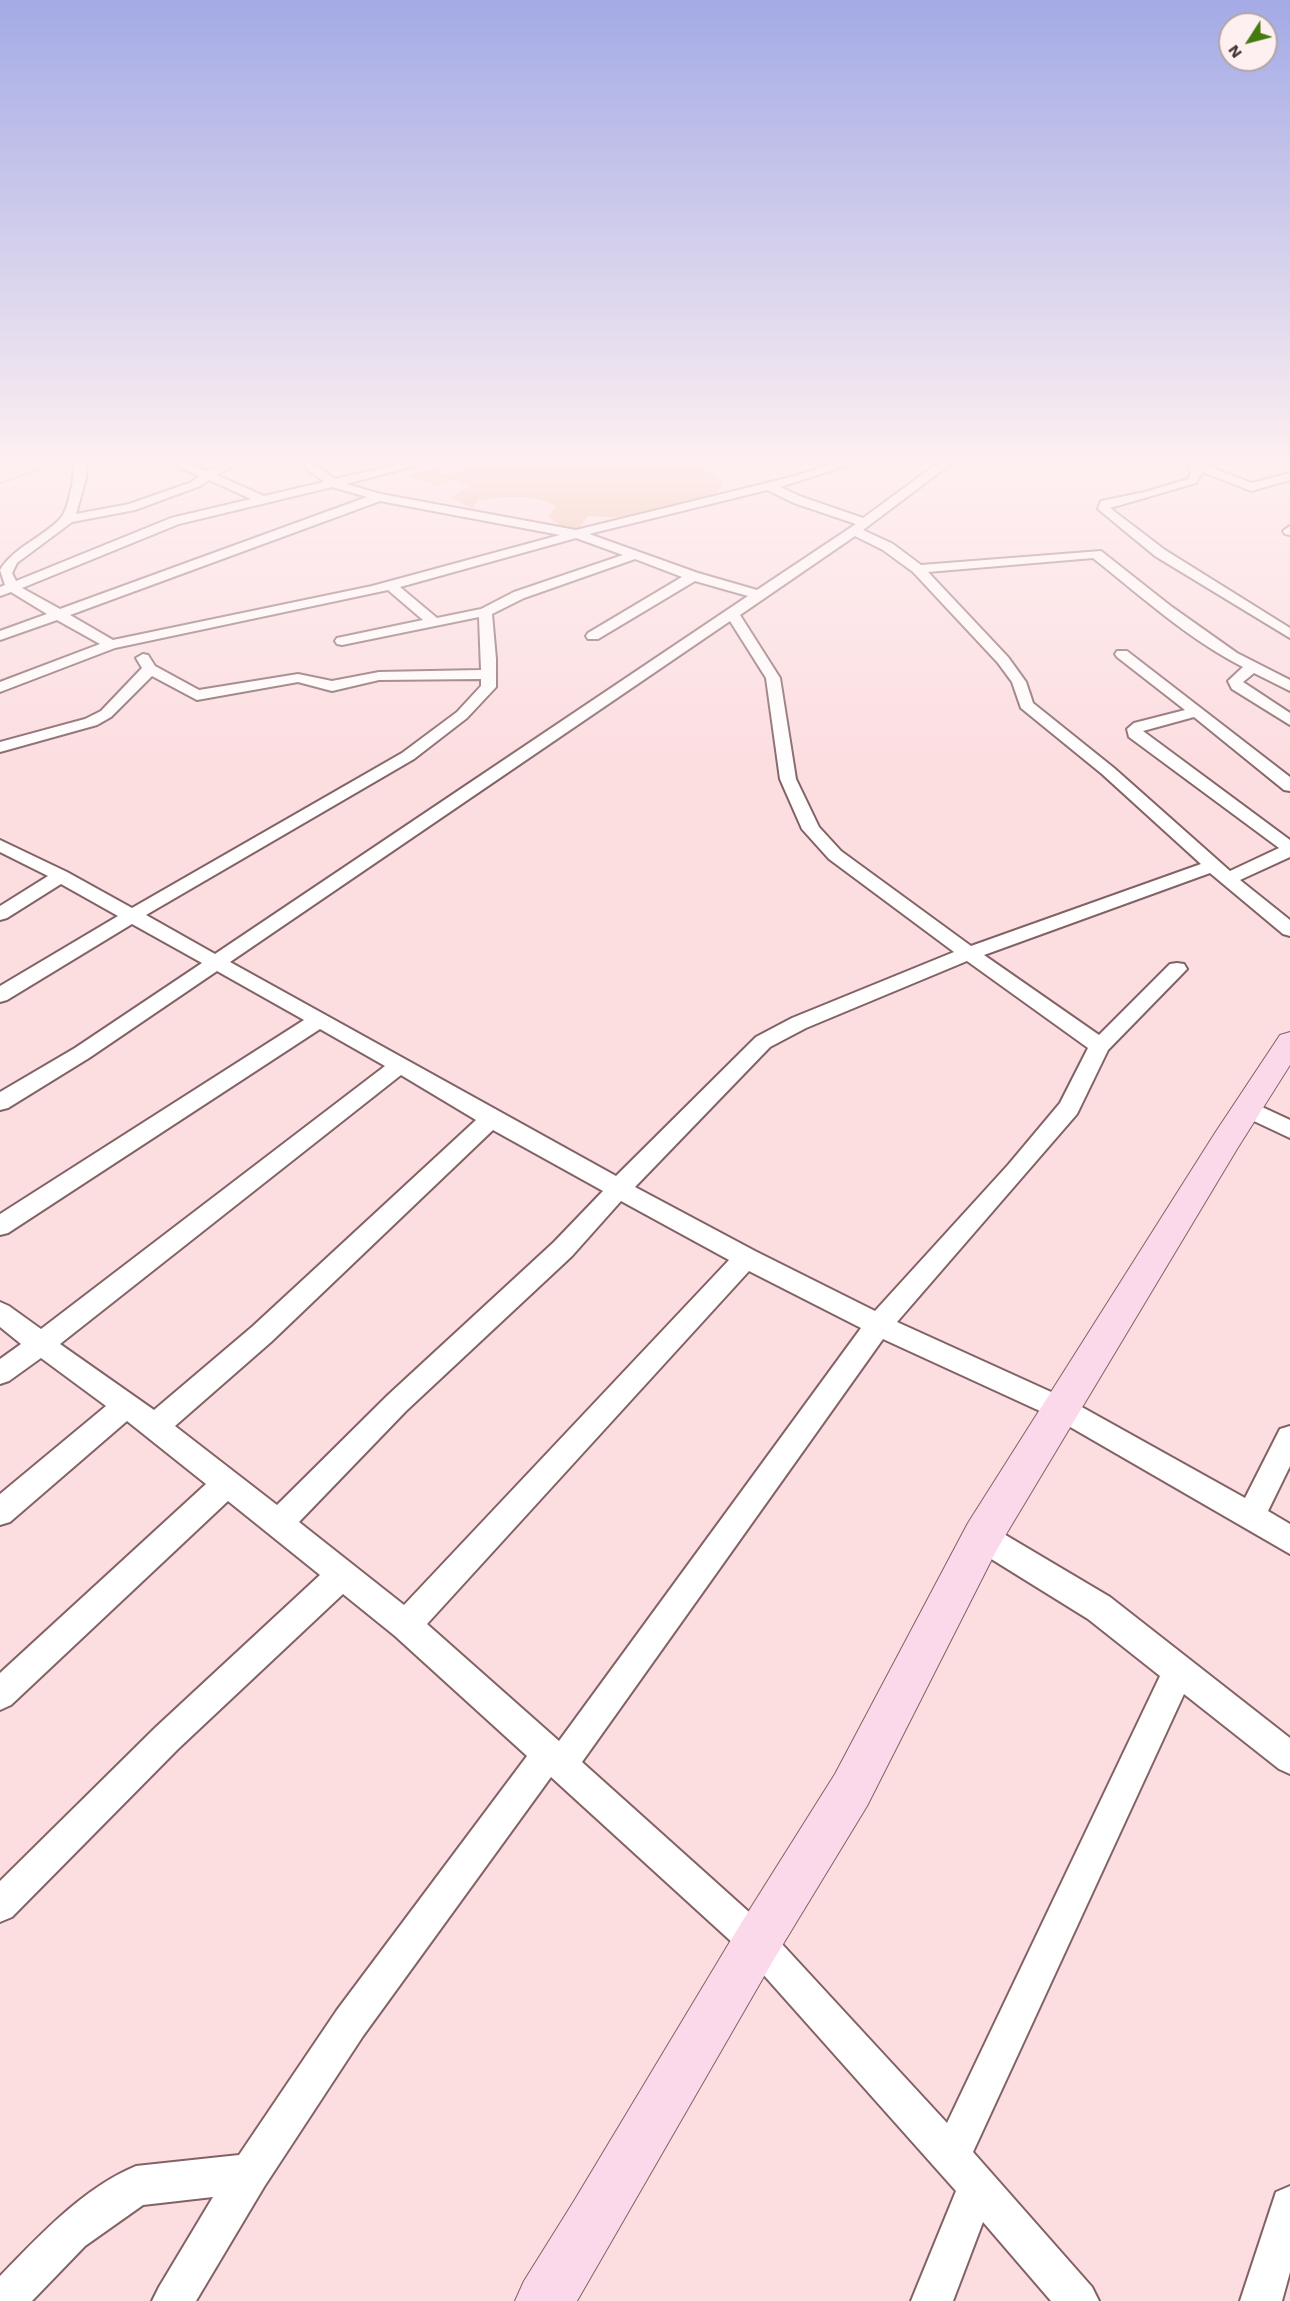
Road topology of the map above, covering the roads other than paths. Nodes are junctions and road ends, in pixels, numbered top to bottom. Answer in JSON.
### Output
{"nodes":[{"id":1,"x":8,"y":567,"type":"edge"},
{"id":2,"x":60,"y":567,"type":"edge"},
{"id":3,"x":190,"y":567,"type":"edge"},
{"id":4,"x":458,"y":567,"type":"edge"},
{"id":5,"x":603,"y":567,"type":"edge"},
{"id":6,"x":669,"y":567,"type":"edge"},
{"id":7,"x":799,"y":567,"type":"edge"},
{"id":8,"x":937,"y":567,"type":"edge"},
{"id":9,"x":1113,"y":567,"type":"edge"},
{"id":10,"x":1183,"y":567,"type":"edge"},
{"id":11,"x":918,"y":569,"type":"joint"},
{"id":12,"x":693,"y":576,"type":"junction"},
{"id":13,"x":391,"y":586,"type":"junction"},
{"id":14,"x":6,"y":590,"type":"edge"},
{"id":15,"x":759,"y":594,"type":"junction"},
{"id":16,"x":485,"y":612,"type":"junction"},
{"id":17,"x":732,"y":613,"type":"junction"},
{"id":18,"x":60,"y":616,"type":"junction"},
{"id":19,"x":434,"y":622,"type":"junction"},
{"id":20,"x":1290,"y":634,"type":"edge"},
{"id":21,"x":0,"y":636,"type":"edge"},
{"id":22,"x":593,"y":636,"type":"dead end"},
{"id":23,"x":131,"y":641,"type":"junction"},
{"id":24,"x":342,"y":641,"type":"dead end"},
{"id":25,"x":111,"y":645,"type":"junction"},
{"id":26,"x":1122,"y":654,"type":"dead end"},
{"id":27,"x":1252,"y":668,"type":"junction"},
{"id":28,"x":150,"y":669,"type":"junction"},
{"id":29,"x":488,"y":674,"type":"junction"},
{"id":30,"x":1290,"y":686,"type":"edge"},
{"id":31,"x":0,"y":687,"type":"edge"},
{"id":32,"x":1195,"y":712,"type":"junction"},
{"id":33,"x":1290,"y":720,"type":"edge"},
{"id":34,"x":0,"y":747,"type":"edge"},
{"id":35,"x":1290,"y":786,"type":"edge"},
{"id":36,"x":0,"y":845,"type":"edge"},
{"id":37,"x":1290,"y":849,"type":"edge"},
{"id":38,"x":1212,"y":866,"type":"junction"},
{"id":39,"x":61,"y":876,"type":"junction"},
{"id":40,"x":1227,"y":879,"type":"junction"},
{"id":41,"x":0,"y":914,"type":"edge"},
{"id":42,"x":131,"y":916,"type":"junction"},
{"id":43,"x":1290,"y":930,"type":"edge"},
{"id":44,"x":970,"y":953,"type":"junction"},
{"id":45,"x":214,"y":963,"type":"junction"},
{"id":46,"x":1177,"y":969,"type":"dead end"},
{"id":47,"x":0,"y":995,"type":"edge"},
{"id":48,"x":319,"y":1020,"type":"junction"},
{"id":49,"x":1290,"y":1042,"type":"edge"},
{"id":50,"x":1100,"y":1046,"type":"junction"},
{"id":51,"x":400,"y":1065,"type":"junction"},
{"id":52,"x":0,"y":1102,"type":"edge"},
{"id":53,"x":1246,"y":1108,"type":"junction"},
{"id":54,"x":491,"y":1119,"type":"junction"},
{"id":55,"x":1290,"y":1130,"type":"edge"},
{"id":56,"x":618,"y":1189,"type":"junction"},
{"id":57,"x":0,"y":1226,"type":"edge"},
{"id":58,"x":746,"y":1258,"type":"junction"},
{"id":59,"x":0,"y":1313,"type":"edge"},
{"id":60,"x":878,"y":1325,"type":"junction"},
{"id":61,"x":41,"y":1344,"type":"junction"},
{"id":62,"x":0,"y":1373,"type":"edge"},
{"id":63,"x":126,"y":1405,"type":"junction"},
{"id":64,"x":1062,"y":1409,"type":"junction"},
{"id":65,"x":155,"y":1426,"type":"junction"},
{"id":66,"x":1290,"y":1438,"type":"edge"},
{"id":67,"x":227,"y":1483,"type":"junction"},
{"id":68,"x":0,"y":1512,"type":"edge"},
{"id":69,"x":1251,"y":1516,"type":"junction"},
{"id":70,"x":278,"y":1524,"type":"junction"},
{"id":71,"x":982,"y":1537,"type":"junction"},
{"id":72,"x":1290,"y":1540,"type":"edge"},
{"id":73,"x":343,"y":1574,"type":"junction"},
{"id":74,"x":406,"y":1625,"type":"junction"},
{"id":75,"x":1179,"y":1670,"type":"junction"},
{"id":76,"x":0,"y":1694,"type":"edge"},
{"id":77,"x":1290,"y":1758,"type":"edge"},
{"id":78,"x":554,"y":1759,"type":"junction"},
{"id":79,"x":0,"y":1905,"type":"edge"},
{"id":80,"x":757,"y":1942,"type":"junction"},
{"id":81,"x":951,"y":2156,"type":"junction"},
{"id":82,"x":250,"y":2173,"type":"junction"},
{"id":83,"x":977,"y":2187,"type":"junction"},
{"id":84,"x":1290,"y":2206,"type":"edge"},
{"id":85,"x":4,"y":2301,"type":"edge"},
{"id":86,"x":173,"y":2301,"type":"edge"},
{"id":87,"x":544,"y":2301,"type":"edge"},
{"id":88,"x":932,"y":2301,"type":"edge"},
{"id":89,"x":1078,"y":2301,"type":"edge"},
{"id":90,"x":1260,"y":2301,"type":"edge"}],
"edges":[{"from":1,"to":14,"type":"street"},
{"from":2,"to":14,"type":"street"},
{"from":3,"to":18,"type":"street"},
{"from":4,"to":13,"type":"street"},
{"from":5,"to":16,"type":"street"},
{"from":6,"to":12,"type":"street"},
{"from":7,"to":15,"type":"street"},
{"from":8,"to":11,"type":"street"},
{"from":9,"to":27,"type":"street"},
{"from":10,"to":20,"type":"street"},
{"from":11,"to":38,"type":"street"},
{"from":12,"to":15,"type":"street"},
{"from":12,"to":22,"type":"street"},
{"from":13,"to":19,"type":"street"},
{"from":13,"to":23,"type":"street"},
{"from":14,"to":18,"type":"street"},
{"from":15,"to":17,"type":"street"},
{"from":16,"to":19,"type":"street"},
{"from":16,"to":29,"type":"street"},
{"from":17,"to":44,"type":"street"},
{"from":17,"to":45,"type":"street"},
{"from":18,"to":21,"type":"street"},
{"from":18,"to":25,"type":"street"},
{"from":19,"to":24,"type":"street"},
{"from":23,"to":25,"type":"street"},
{"from":23,"to":28,"type":"street"},
{"from":25,"to":31,"type":"street"},
{"from":26,"to":32,"type":"street"},
{"from":27,"to":30,"type":"street"},
{"from":27,"to":33,"type":"street"},
{"from":28,"to":29,"type":"street"},
{"from":28,"to":34,"type":"street"},
{"from":29,"to":42,"type":"street"},
{"from":32,"to":35,"type":"street"},
{"from":32,"to":37,"type":"street"},
{"from":36,"to":39,"type":"street"},
{"from":37,"to":40,"type":"street"},
{"from":38,"to":40,"type":"street"},
{"from":38,"to":44,"type":"street"},
{"from":39,"to":41,"type":"street"},
{"from":39,"to":42,"type":"street"},
{"from":40,"to":43,"type":"street"},
{"from":42,"to":45,"type":"street"},
{"from":42,"to":47,"type":"street"},
{"from":44,"to":50,"type":"street"},
{"from":44,"to":56,"type":"street"},
{"from":45,"to":48,"type":"street"},
{"from":45,"to":52,"type":"street"},
{"from":46,"to":50,"type":"street"},
{"from":48,"to":51,"type":"street"},
{"from":48,"to":57,"type":"street"},
{"from":49,"to":53,"type":"street"},
{"from":50,"to":60,"type":"street"},
{"from":51,"to":54,"type":"street"},
{"from":51,"to":61,"type":"street"},
{"from":53,"to":55,"type":"street"},
{"from":53,"to":64,"type":"street"},
{"from":54,"to":56,"type":"street"},
{"from":54,"to":65,"type":"street"},
{"from":56,"to":58,"type":"street"},
{"from":56,"to":70,"type":"street"},
{"from":58,"to":60,"type":"street"},
{"from":58,"to":74,"type":"street"},
{"from":59,"to":61,"type":"street"},
{"from":60,"to":64,"type":"street"},
{"from":60,"to":78,"type":"street"},
{"from":61,"to":62,"type":"street"},
{"from":61,"to":63,"type":"street"},
{"from":63,"to":65,"type":"street"},
{"from":63,"to":68,"type":"street"},
{"from":64,"to":69,"type":"street"},
{"from":64,"to":71,"type":"street"},
{"from":65,"to":67,"type":"street"},
{"from":66,"to":69,"type":"street"},
{"from":67,"to":70,"type":"street"},
{"from":67,"to":76,"type":"street"},
{"from":69,"to":72,"type":"street"},
{"from":70,"to":73,"type":"street"},
{"from":71,"to":75,"type":"street"},
{"from":71,"to":80,"type":"street"},
{"from":73,"to":74,"type":"street"},
{"from":73,"to":79,"type":"street"},
{"from":74,"to":78,"type":"street"},
{"from":75,"to":77,"type":"street"},
{"from":75,"to":81,"type":"street"},
{"from":78,"to":80,"type":"street"},
{"from":78,"to":82,"type":"street"},
{"from":80,"to":81,"type":"street"},
{"from":80,"to":87,"type":"street"},
{"from":81,"to":83,"type":"street"},
{"from":82,"to":85,"type":"street"},
{"from":82,"to":86,"type":"street"},
{"from":83,"to":88,"type":"street"},
{"from":83,"to":89,"type":"street"},
{"from":84,"to":90,"type":"street"}]}
